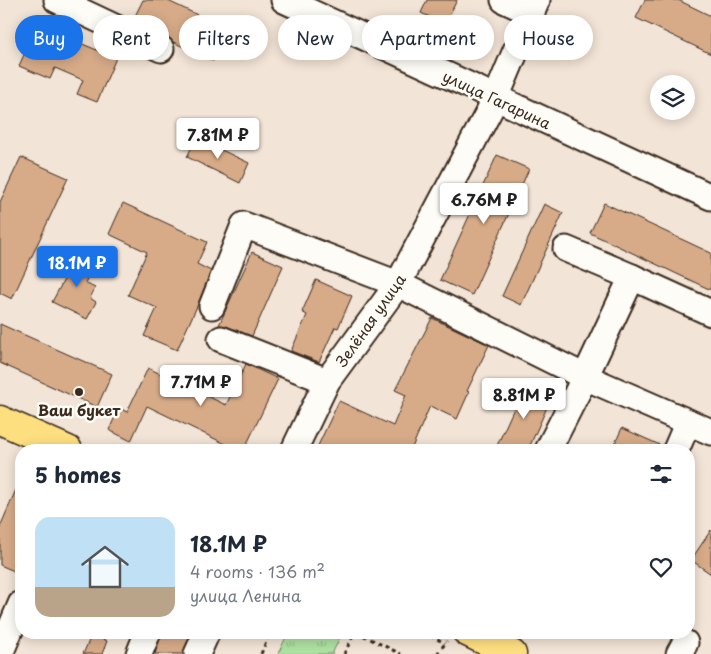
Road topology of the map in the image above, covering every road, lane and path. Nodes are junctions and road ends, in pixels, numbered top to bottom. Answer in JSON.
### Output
{"nodes":[{"id":1,"x":57,"y":0,"type":"edge"},
{"id":2,"x":284,"y":0,"type":"edge"},
{"id":3,"x":504,"y":0,"type":"edge"},
{"id":4,"x":534,"y":7,"type":"edge"},
{"id":5,"x":93,"y":17,"type":"edge"},
{"id":6,"x":496,"y":98,"type":"junction"},
{"id":7,"x":711,"y":197,"type":"edge"},
{"id":8,"x":566,"y":249,"type":"dead end"},
{"id":9,"x":632,"y":277,"type":"junction"},
{"id":10,"x":398,"y":284,"type":"junction"},
{"id":11,"x":212,"y":306,"type":"dead end"},
{"id":12,"x":711,"y":313,"type":"edge"},
{"id":13,"x":221,"y":339,"type":"dead end"},
{"id":14,"x":585,"y":377,"type":"junction"},
{"id":15,"x":327,"y":381,"type":"junction"},
{"id":16,"x":0,"y":420,"type":"edge"},
{"id":17,"x":688,"y":422,"type":"junction"},
{"id":18,"x":711,"y":432,"type":"edge"},
{"id":19,"x":54,"y":444,"type":"edge"},
{"id":20,"x":297,"y":444,"type":"edge"},
{"id":21,"x":551,"y":444,"type":"edge"},
{"id":22,"x":679,"y":444,"type":"edge"},
{"id":23,"x":15,"y":618,"type":"edge"},
{"id":24,"x":204,"y":639,"type":"edge"},
{"id":25,"x":267,"y":639,"type":"edge"},
{"id":26,"x":352,"y":639,"type":"edge"},
{"id":27,"x":370,"y":639,"type":"edge"},
{"id":28,"x":453,"y":639,"type":"edge"},
{"id":29,"x":458,"y":639,"type":"edge"},
{"id":30,"x":0,"y":654,"type":"edge"},
{"id":31,"x":196,"y":654,"type":"edge"},
{"id":32,"x":261,"y":654,"type":"edge"},
{"id":33,"x":344,"y":654,"type":"edge"},
{"id":34,"x":401,"y":654,"type":"edge"},
{"id":35,"x":437,"y":654,"type":"edge"},
{"id":36,"x":512,"y":654,"type":"edge"}],
"edges":[{"from":1,"to":5,"type":"street"},
{"from":2,"to":6,"type":"street","name":"улица Гагарина"},
{"from":3,"to":4,"type":"street"},
{"from":4,"to":6,"type":"street","name":"Зелёная улица"},
{"from":6,"to":7,"type":"street","name":"улица Гагарина"},
{"from":6,"to":10,"type":"street","name":"Зелёная улица"},
{"from":8,"to":9,"type":"street"},
{"from":9,"to":12,"type":"street"},
{"from":9,"to":14,"type":"street"},
{"from":10,"to":11,"type":"street"},
{"from":10,"to":14,"type":"street"},
{"from":10,"to":15,"type":"street","name":"Зелёная улица"},
{"from":13,"to":15,"type":"street"},
{"from":14,"to":17,"type":"street"},
{"from":14,"to":21,"type":"street"},
{"from":15,"to":20,"type":"street","name":"Зелёная улица"},
{"from":16,"to":19,"type":"main road"},
{"from":17,"to":18,"type":"street"},
{"from":17,"to":22,"type":"street"},
{"from":23,"to":30,"type":"street"},
{"from":24,"to":31,"type":"street"},
{"from":25,"to":32,"type":"path"},
{"from":26,"to":33,"type":"path"},
{"from":27,"to":34,"type":"path"},
{"from":28,"to":35,"type":"path"},
{"from":29,"to":36,"type":"main road"}]}
